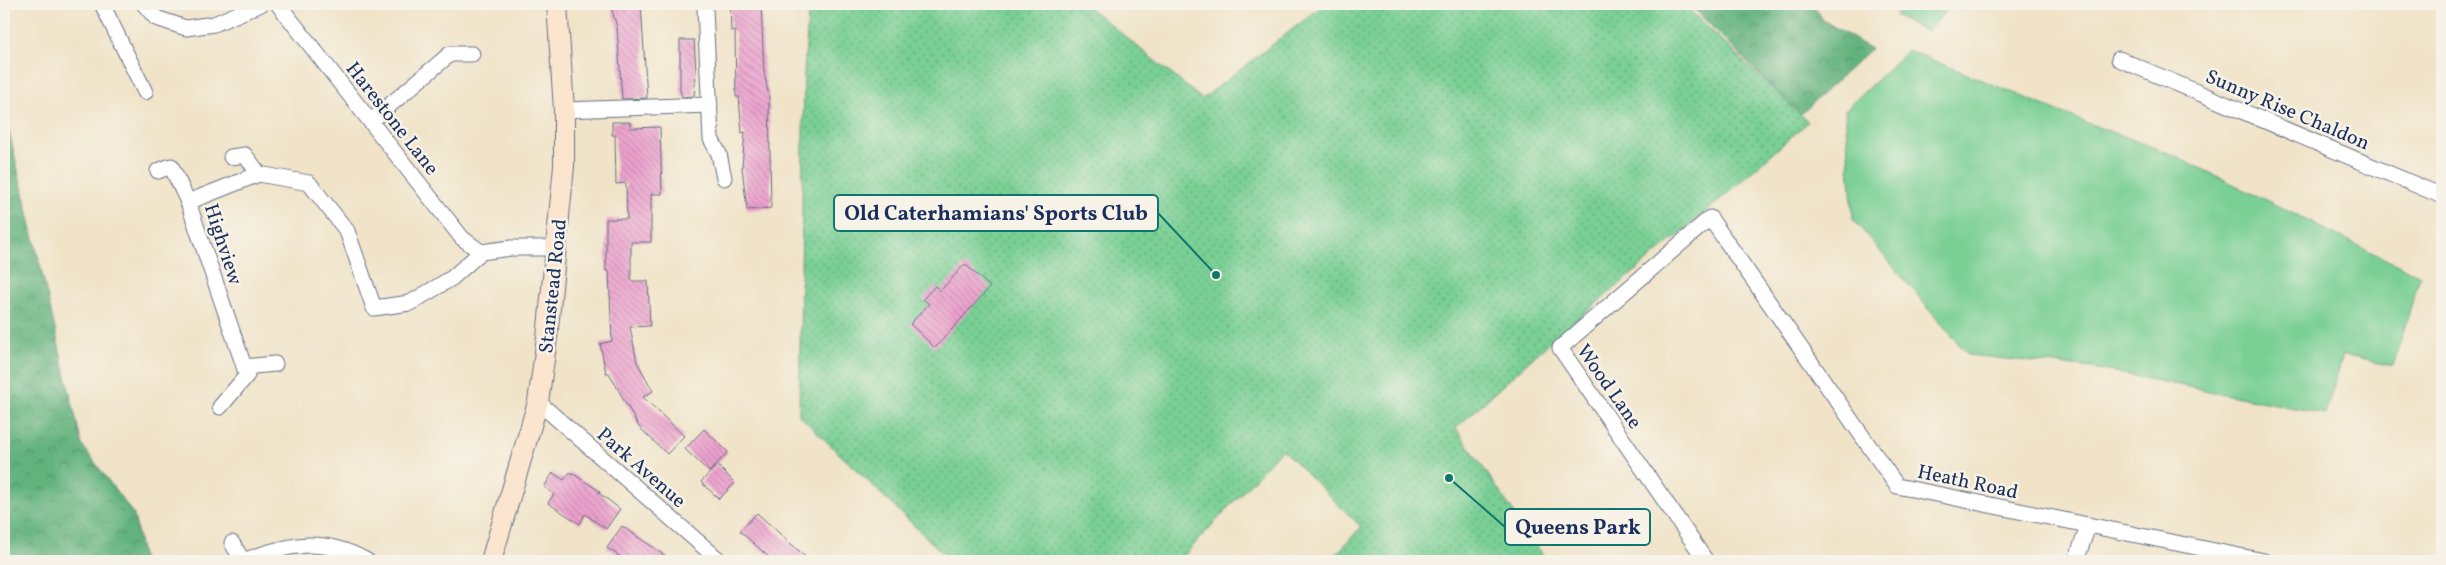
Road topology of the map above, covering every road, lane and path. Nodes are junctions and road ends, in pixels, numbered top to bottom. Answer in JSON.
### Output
{"nodes":[{"id":1,"x":102,"y":4,"type":"edge"},
{"id":2,"x":144,"y":4,"type":"edge"},
{"id":3,"x":260,"y":4,"type":"edge"},
{"id":4,"x":278,"y":4,"type":"edge"},
{"id":5,"x":558,"y":4,"type":"edge"},
{"id":6,"x":706,"y":8,"type":"dead end"},
{"id":7,"x":472,"y":54,"type":"dead end"},
{"id":8,"x":2119,"y":59,"type":"dead end"},
{"id":9,"x":145,"y":92,"type":"dead end"},
{"id":10,"x":710,"y":105,"type":"junction"},
{"id":11,"x":564,"y":110,"type":"junction"},
{"id":12,"x":371,"y":121,"type":"junction"},
{"id":13,"x":231,"y":158,"type":"dead end"},
{"id":14,"x":158,"y":172,"type":"dead end"},
{"id":15,"x":259,"y":174,"type":"junction"},
{"id":16,"x":724,"y":178,"type":"dead end"},
{"id":17,"x":2442,"y":196,"type":"edge"},
{"id":18,"x":188,"y":202,"type":"junction"},
{"id":19,"x":1710,"y":218,"type":"joint"},
{"id":20,"x":556,"y":248,"type":"junction"},
{"id":21,"x":481,"y":252,"type":"junction"},
{"id":22,"x":275,"y":364,"type":"dead end"},
{"id":23,"x":244,"y":367,"type":"junction"},
{"id":24,"x":538,"y":402,"type":"junction"},
{"id":25,"x":220,"y":407,"type":"dead end"},
{"id":26,"x":2088,"y":526,"type":"junction"},
{"id":27,"x":232,"y":543,"type":"dead end"},
{"id":28,"x":367,"y":561,"type":"edge"},
{"id":29,"x":491,"y":561,"type":"edge"},
{"id":30,"x":720,"y":561,"type":"edge"},
{"id":31,"x":1706,"y":561,"type":"edge"},
{"id":32,"x":2076,"y":561,"type":"edge"},
{"id":33,"x":2264,"y":561,"type":"edge"}],
"edges":[{"from":1,"to":9,"type":"street"},
{"from":2,"to":3,"type":"street"},
{"from":4,"to":12,"type":"street","name":"Harestone Lane"},
{"from":5,"to":11,"type":"street","name":"Stanstead Road"},
{"from":6,"to":10,"type":"street"},
{"from":7,"to":12,"type":"street"},
{"from":8,"to":17,"type":"street","name":"Sunny Rise Chaldon"},
{"from":10,"to":11,"type":"street"},
{"from":10,"to":16,"type":"street"},
{"from":11,"to":20,"type":"street","name":"Stanstead Road"},
{"from":12,"to":21,"type":"street","name":"Harestone Lane"},
{"from":13,"to":15,"type":"street"},
{"from":14,"to":18,"type":"street"},
{"from":15,"to":18,"type":"street","name":"Highview"},
{"from":15,"to":21,"type":"street"},
{"from":18,"to":23,"type":"street","name":"Highview"},
{"from":19,"to":26,"type":"street","name":"Heath Road"},
{"from":19,"to":31,"type":"street","name":"Wood Lane"},
{"from":20,"to":21,"type":"street"},
{"from":20,"to":24,"type":"street","name":"Stanstead Road"},
{"from":22,"to":23,"type":"street"},
{"from":23,"to":25,"type":"street"},
{"from":24,"to":29,"type":"street","name":"Stanstead Road"},
{"from":24,"to":30,"type":"street","name":"Park Avenue"},
{"from":26,"to":32,"type":"street"},
{"from":26,"to":33,"type":"street","name":"Heath Road"},
{"from":27,"to":28,"type":"street"}]}
